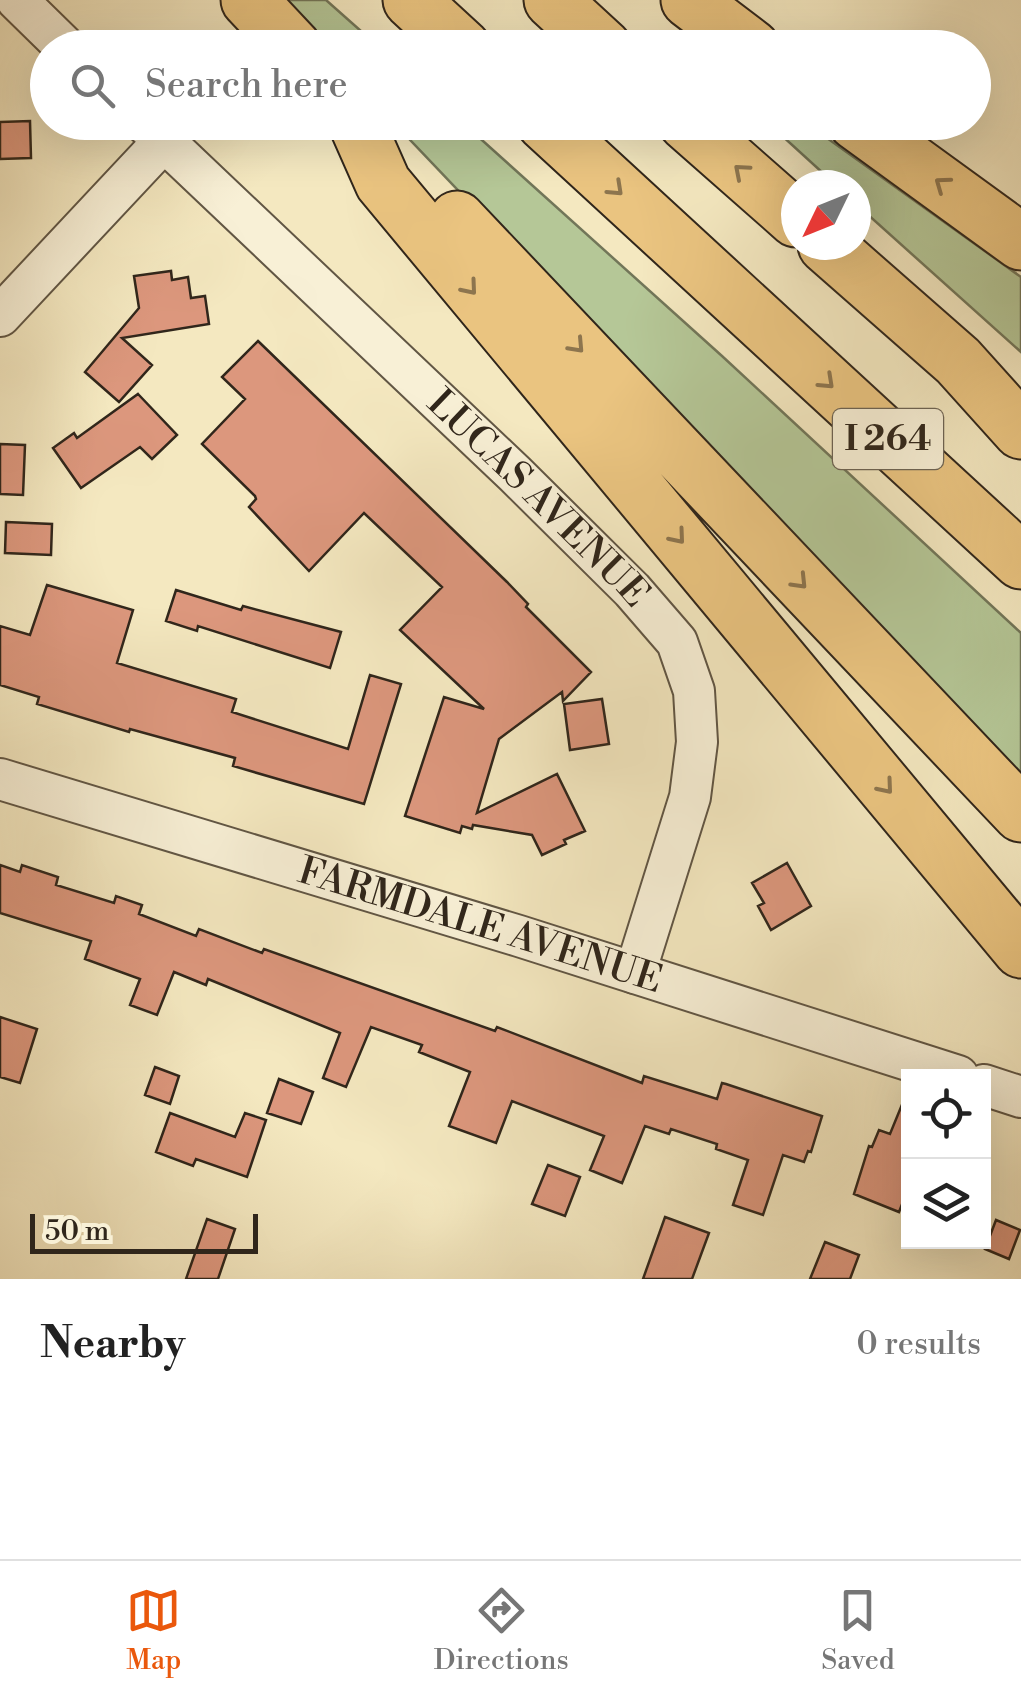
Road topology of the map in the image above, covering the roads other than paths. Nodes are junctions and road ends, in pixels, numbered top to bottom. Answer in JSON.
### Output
{"nodes":[{"id":1,"x":16,"y":0,"type":"edge"},
{"id":2,"x":249,"y":0,"type":"edge"},
{"id":3,"x":411,"y":0,"type":"edge"},
{"id":4,"x":552,"y":0,"type":"edge"},
{"id":5,"x":689,"y":0,"type":"edge"},
{"id":6,"x":47,"y":30,"type":"edge"},
{"id":7,"x":277,"y":30,"type":"edge"},
{"id":8,"x":444,"y":30,"type":"edge"},
{"id":9,"x":584,"y":30,"type":"edge"},
{"id":10,"x":728,"y":30,"type":"edge"},
{"id":11,"x":146,"y":140,"type":"edge"},
{"id":12,"x":161,"y":140,"type":"edge"},
{"id":13,"x":364,"y":140,"type":"edge"},
{"id":14,"x":383,"y":140,"type":"edge"},
{"id":15,"x":564,"y":140,"type":"edge"},
{"id":16,"x":706,"y":140,"type":"edge"},
{"id":17,"x":881,"y":140,"type":"edge"},
{"id":18,"x":781,"y":206,"type":"edge"},
{"id":19,"x":1021,"y":242,"type":"edge"},
{"id":20,"x":843,"y":260,"type":"edge"},
{"id":21,"x":0,"y":316,"type":"edge"},
{"id":22,"x":958,"y":361,"type":"junction"},
{"id":23,"x":1021,"y":396,"type":"edge"},
{"id":24,"x":1021,"y":431,"type":"edge"},
{"id":25,"x":1021,"y":561,"type":"edge"},
{"id":26,"x":0,"y":779,"type":"edge"},
{"id":27,"x":1021,"y":814,"type":"edge"},
{"id":28,"x":1021,"y":950,"type":"edge"},
{"id":29,"x":635,"y":973,"type":"junction"},
{"id":30,"x":936,"y":1069,"type":"edge"},
{"id":31,"x":991,"y":1087,"type":"edge"},
{"id":32,"x":1021,"y":1098,"type":"edge"}],
"edges":[{"from":1,"to":6,"type":"street"},
{"from":2,"to":7,"type":"highway"},
{"from":3,"to":8,"type":"highway"},
{"from":4,"to":9,"type":"highway"},
{"from":5,"to":10,"type":"highway"},
{"from":11,"to":21,"type":"street"},
{"from":12,"to":29,"type":"street","name":"LUCAS AVENUE"},
{"from":13,"to":28,"type":"highway","one_way":true},
{"from":14,"to":27,"type":"highway","one_way":true},
{"from":15,"to":25,"type":"highway","number":"I 264","one_way":true},
{"from":18,"to":16,"type":"highway","one_way":true},
{"from":19,"to":17,"type":"highway","one_way":true},
{"from":20,"to":22,"type":"highway","number":"I 264"},
{"from":22,"to":23,"type":"highway"},
{"from":22,"to":24,"type":"highway","number":"I 264"},
{"from":26,"to":29,"type":"street","name":"FARMDALE AVENUE"},
{"from":29,"to":30,"type":"street","name":"FARMDALE AVENUE"},
{"from":31,"to":32,"type":"street"}]}
